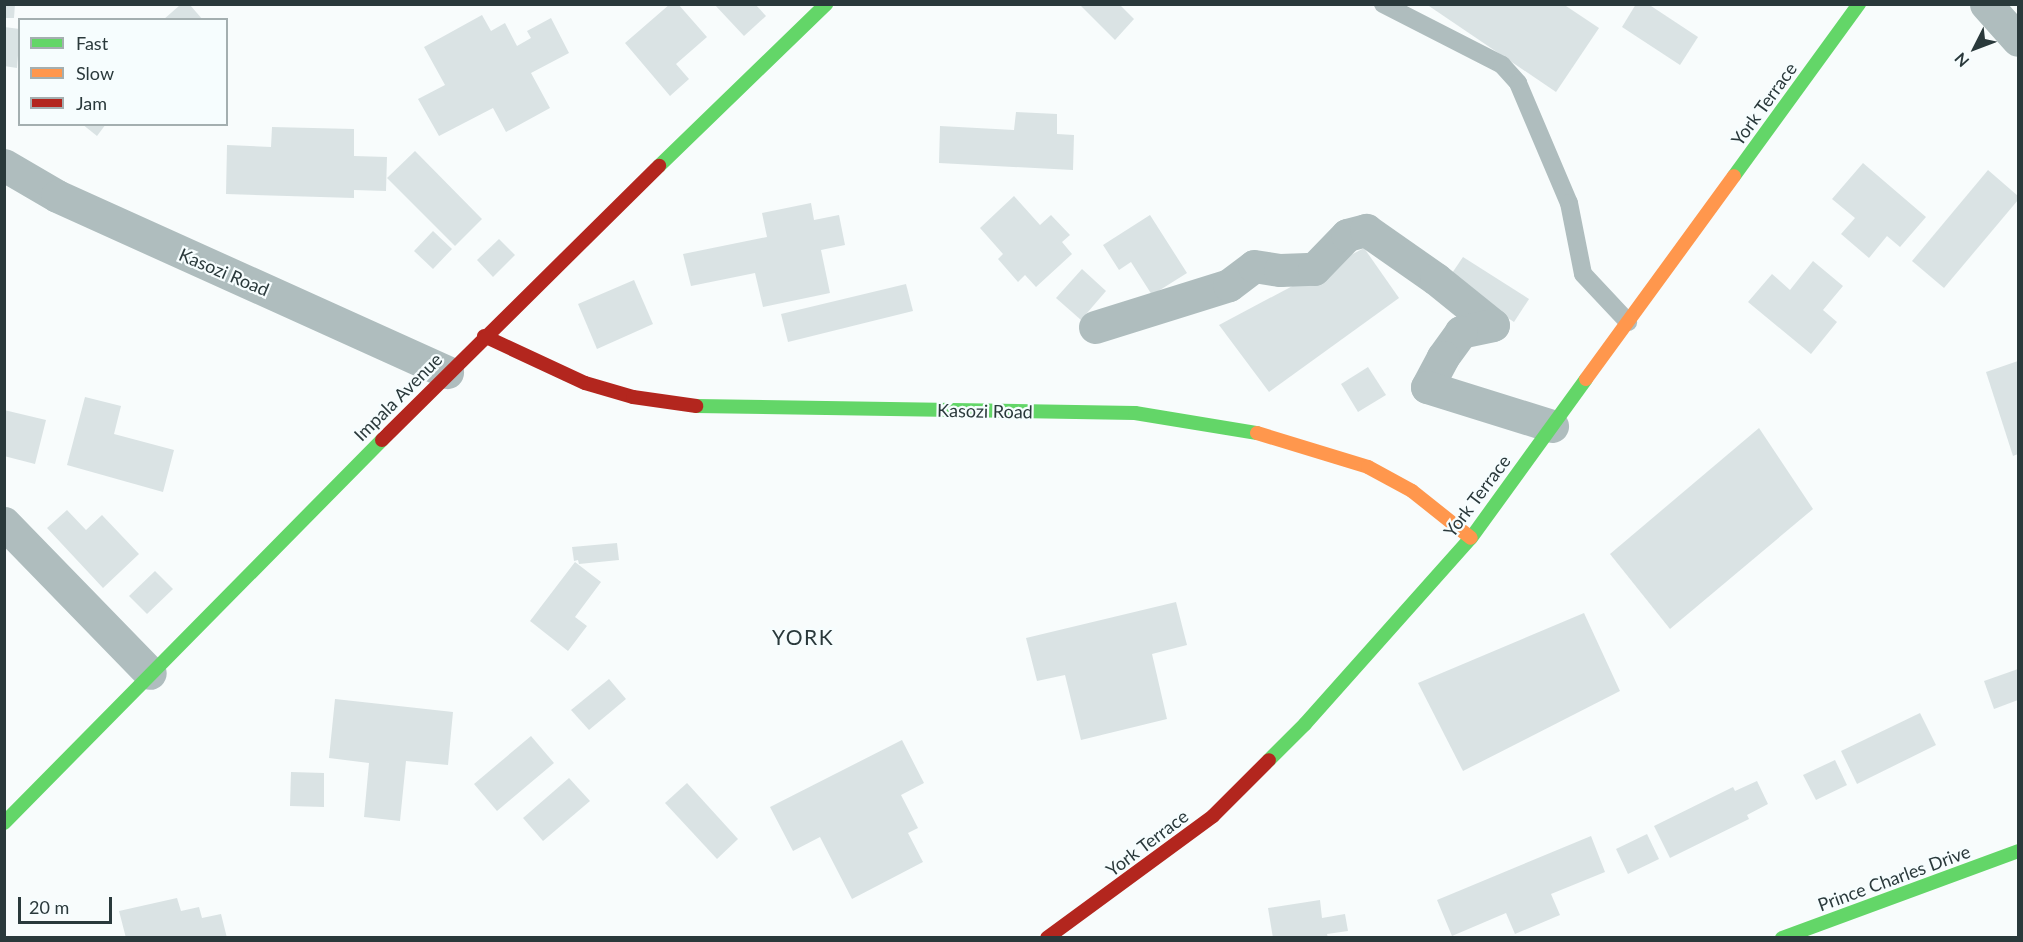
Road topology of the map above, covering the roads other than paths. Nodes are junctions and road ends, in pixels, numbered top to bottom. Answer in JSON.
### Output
{"nodes":[{"id":1,"x":826,"y":4,"type":"edge"},
{"id":2,"x":1383,"y":4,"type":"edge"},
{"id":3,"x":1859,"y":4,"type":"edge"},
{"id":4,"x":1986,"y":4,"type":"edge"},
{"id":5,"x":2019,"y":40,"type":"edge"},
{"id":6,"x":4,"y":165,"type":"edge"},
{"id":7,"x":1628,"y":322,"type":"junction"},
{"id":8,"x":1095,"y":327,"type":"dead end"},
{"id":9,"x":484,"y":336,"type":"junction"},
{"id":10,"x":447,"y":372,"type":"junction"},
{"id":11,"x":1552,"y":426,"type":"junction"},
{"id":12,"x":4,"y":523,"type":"edge"},
{"id":13,"x":1471,"y":538,"type":"junction"},
{"id":14,"x":150,"y":673,"type":"junction"},
{"id":15,"x":4,"y":823,"type":"edge"},
{"id":16,"x":2019,"y":851,"type":"edge"},
{"id":17,"x":1047,"y":938,"type":"edge"},
{"id":18,"x":1782,"y":938,"type":"edge"}],
"edges":[{"from":1,"to":9,"type":"street","name":"Impala Avenue"},
{"from":2,"to":7,"type":"lane"},
{"from":3,"to":7,"type":"street","name":"York Terrace"},
{"from":4,"to":5,"type":"street"},
{"from":6,"to":10,"type":"street","name":"Kasozi Road"},
{"from":7,"to":11,"type":"street","name":"York Terrace"},
{"from":8,"to":11,"type":"street"},
{"from":9,"to":10,"type":"street","name":"Impala Avenue"},
{"from":9,"to":13,"type":"street","name":"Kasozi Road"},
{"from":10,"to":14,"type":"street","name":"Impala Avenue"},
{"from":11,"to":13,"type":"street","name":"York Terrace"},
{"from":12,"to":14,"type":"street"},
{"from":13,"to":17,"type":"street","name":"York Terrace"},
{"from":14,"to":15,"type":"street","name":"Impala Avenue"},
{"from":16,"to":18,"type":"street","name":"Prince Charles Drive"}]}
